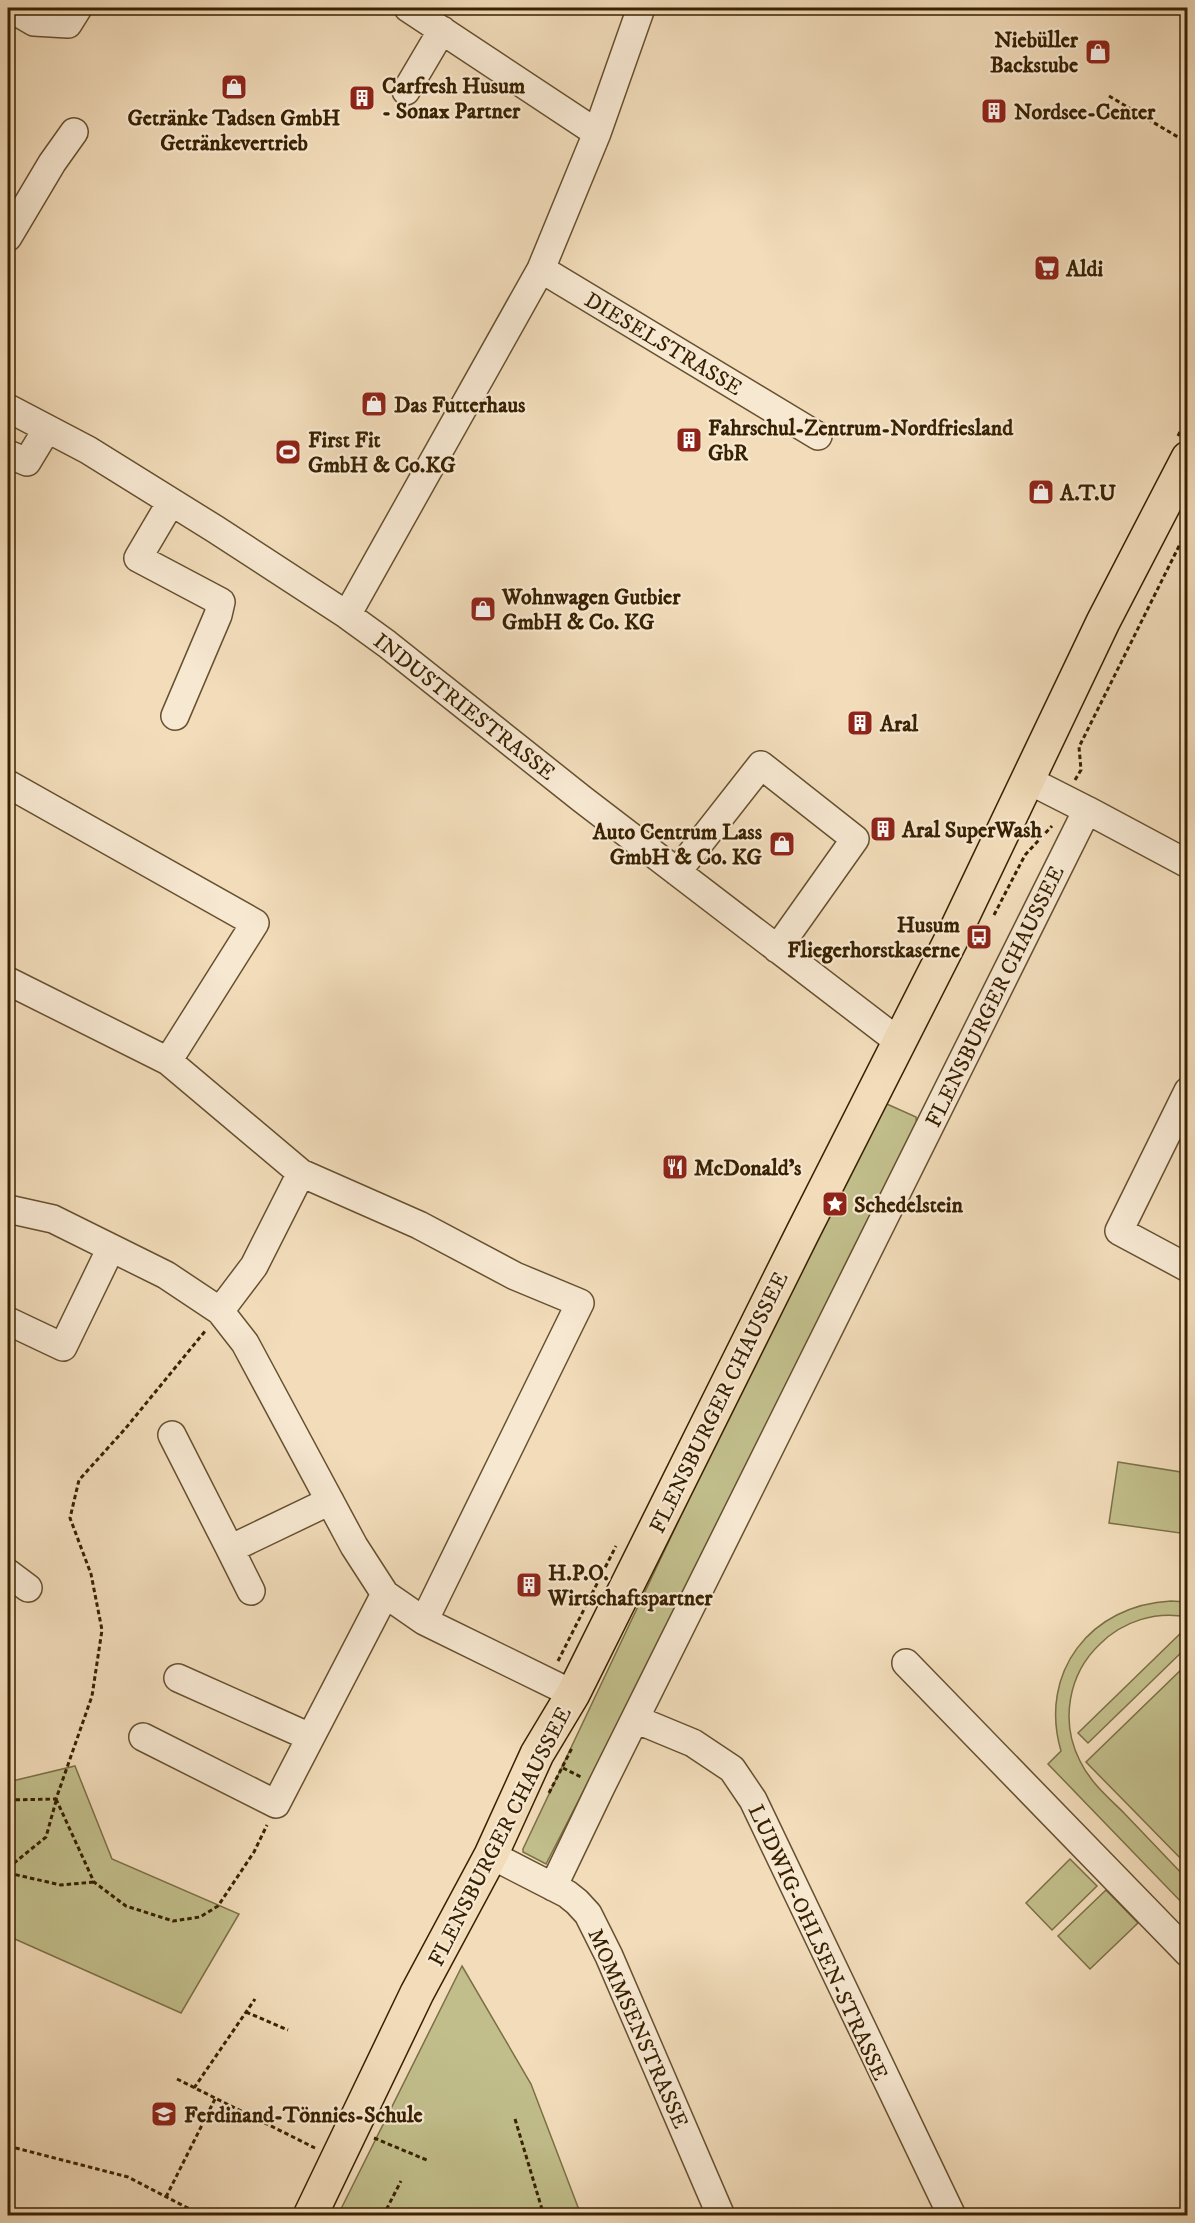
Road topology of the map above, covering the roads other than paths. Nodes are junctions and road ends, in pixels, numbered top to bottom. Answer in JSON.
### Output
{"nodes":[{"id":1,"x":10,"y":8,"type":"edge"},
{"id":2,"x":78,"y":8,"type":"edge"},
{"id":3,"x":408,"y":8,"type":"edge"},
{"id":4,"x":641,"y":8,"type":"edge"},
{"id":5,"x":442,"y":30,"type":"junction"},
{"id":6,"x":406,"y":91,"type":"dead end"},
{"id":7,"x":74,"y":132,"type":"dead end"},
{"id":8,"x":597,"y":133,"type":"junction"},
{"id":9,"x":8,"y":237,"type":"edge"},
{"id":10,"x":541,"y":269,"type":"junction"},
{"id":11,"x":8,"y":408,"type":"edge"},
{"id":12,"x":47,"y":429,"type":"junction"},
{"id":13,"x":818,"y":436,"type":"dead end"},
{"id":14,"x":8,"y":454,"type":"edge"},
{"id":15,"x":1188,"y":459,"type":"edge"},
{"id":16,"x":171,"y":502,"type":"junction"},
{"id":17,"x":347,"y":615,"type":"junction"},
{"id":18,"x":175,"y":716,"type":"dead end"},
{"id":19,"x":1026,"y":779,"type":"junction"},
{"id":20,"x":8,"y":784,"type":"edge"},
{"id":21,"x":1087,"y":810,"type":"junction"},
{"id":22,"x":1185,"y":855,"type":"edge"},
{"id":23,"x":677,"y":872,"type":"junction"},
{"id":24,"x":777,"y":949,"type":"junction"},
{"id":25,"x":8,"y":981,"type":"edge"},
{"id":26,"x":898,"y":1041,"type":"junction"},
{"id":27,"x":168,"y":1061,"type":"junction"},
{"id":28,"x":1185,"y":1104,"type":"edge"},
{"id":29,"x":301,"y":1173,"type":"junction"},
{"id":30,"x":8,"y":1209,"type":"edge"},
{"id":31,"x":111,"y":1248,"type":"junction"},
{"id":32,"x":1188,"y":1268,"type":"edge"},
{"id":33,"x":220,"y":1311,"type":"junction"},
{"id":34,"x":8,"y":1321,"type":"edge"},
{"id":35,"x":172,"y":1435,"type":"dead end"},
{"id":36,"x":330,"y":1501,"type":"junction"},
{"id":37,"x":230,"y":1549,"type":"junction"},
{"id":38,"x":250,"y":1591,"type":"dead end"},
{"id":39,"x":385,"y":1594,"type":"junction"},
{"id":40,"x":424,"y":1621,"type":"junction"},
{"id":41,"x":906,"y":1663,"type":"dead end"},
{"id":42,"x":178,"y":1678,"type":"dead end"},
{"id":43,"x":573,"y":1694,"type":"junction"},
{"id":44,"x":635,"y":1719,"type":"junction"},
{"id":45,"x":143,"y":1737,"type":"dead end"},
{"id":46,"x":310,"y":1737,"type":"junction"},
{"id":47,"x":490,"y":1855,"type":"junction"},
{"id":48,"x":553,"y":1887,"type":"junction"},
{"id":49,"x":1188,"y":1953,"type":"edge"},
{"id":50,"x":310,"y":2216,"type":"edge"},
{"id":51,"x":721,"y":2216,"type":"edge"},
{"id":52,"x":952,"y":2216,"type":"edge"}],
"edges":[{"from":1,"to":2,"type":"street"},
{"from":3,"to":5,"type":"street"},
{"from":4,"to":8,"type":"street"},
{"from":5,"to":6,"type":"street"},
{"from":5,"to":8,"type":"street"},
{"from":7,"to":9,"type":"street"},
{"from":8,"to":10,"type":"street"},
{"from":10,"to":13,"type":"street","name":"DIESELSTRASSE"},
{"from":10,"to":17,"type":"street"},
{"from":11,"to":12,"type":"street","name":"INDUSTRIESTRASSE"},
{"from":12,"to":14,"type":"street"},
{"from":12,"to":16,"type":"street","name":"INDUSTRIESTRASSE"},
{"from":15,"to":19,"type":"main road","name":"FLENSBURGER CHAUSSEE"},
{"from":16,"to":17,"type":"street","name":"INDUSTRIESTRASSE"},
{"from":16,"to":18,"type":"street"},
{"from":17,"to":23,"type":"street","name":"INDUSTRIESTRASSE"},
{"from":19,"to":21,"type":"street"},
{"from":19,"to":26,"type":"main road","name":"FLENSBURGER CHAUSSEE"},
{"from":20,"to":27,"type":"street"},
{"from":21,"to":22,"type":"street"},
{"from":21,"to":44,"type":"street","name":"FLENSBURGER CHAUSSEE"},
{"from":23,"to":24,"type":"street","name":"INDUSTRIESTRASSE"},
{"from":23,"to":24,"type":"street"},
{"from":24,"to":26,"type":"street","name":"INDUSTRIESTRASSE"},
{"from":25,"to":27,"type":"street"},
{"from":26,"to":43,"type":"main road","name":"FLENSBURGER CHAUSSEE"},
{"from":27,"to":29,"type":"street"},
{"from":28,"to":32,"type":"street"},
{"from":29,"to":33,"type":"street"},
{"from":29,"to":40,"type":"street"},
{"from":30,"to":31,"type":"street"},
{"from":31,"to":33,"type":"street"},
{"from":31,"to":34,"type":"street"},
{"from":33,"to":36,"type":"street"},
{"from":35,"to":37,"type":"street"},
{"from":36,"to":37,"type":"street"},
{"from":36,"to":39,"type":"street"},
{"from":37,"to":38,"type":"street"},
{"from":39,"to":40,"type":"street"},
{"from":39,"to":46,"type":"street"},
{"from":40,"to":43,"type":"street"},
{"from":41,"to":49,"type":"street"},
{"from":42,"to":46,"type":"street"},
{"from":43,"to":47,"type":"main road","name":"FLENSBURGER CHAUSSEE"},
{"from":44,"to":48,"type":"street","name":"FLENSBURGER CHAUSSEE"},
{"from":44,"to":52,"type":"street","name":"LUDWIG-OHLSEN-STRASSE"},
{"from":45,"to":46,"type":"street"},
{"from":47,"to":48,"type":"street","name":"MOMMSENSTRASSE"},
{"from":47,"to":50,"type":"main road","name":"FLENSBURGER CHAUSSEE"},
{"from":48,"to":51,"type":"street","name":"MOMMSENSTRASSE"}]}
